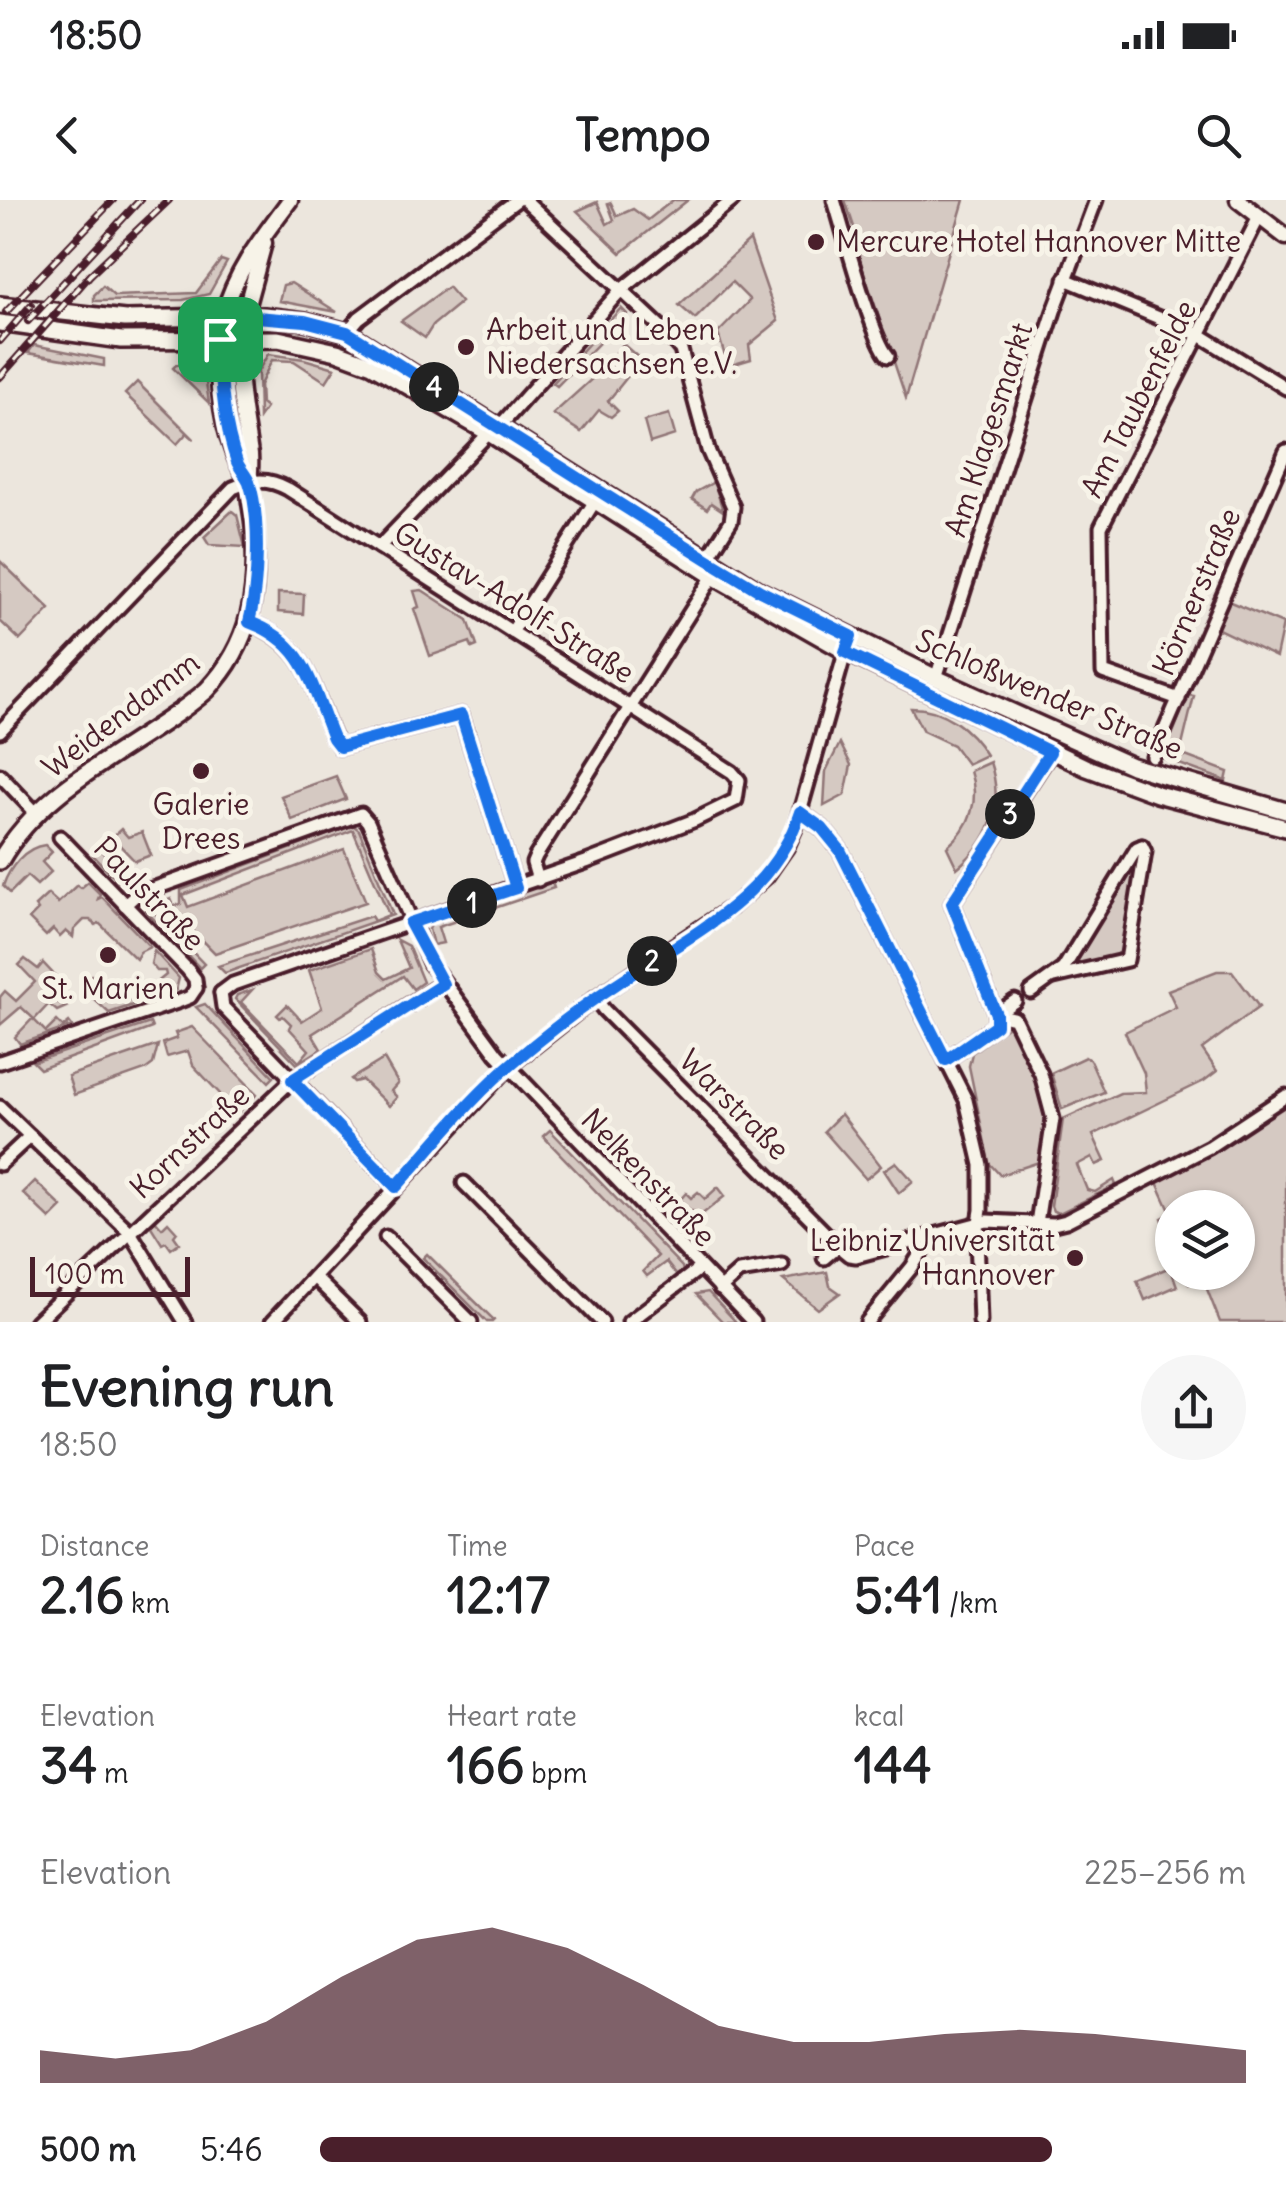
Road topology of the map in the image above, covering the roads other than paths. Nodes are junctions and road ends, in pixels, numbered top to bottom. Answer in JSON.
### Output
{"nodes":[{"id":1,"x":290,"y":200,"type":"edge"},
{"id":2,"x":517,"y":200,"type":"edge"},
{"id":3,"x":525,"y":200,"type":"edge"},
{"id":4,"x":733,"y":200,"type":"edge"},
{"id":5,"x":834,"y":200,"type":"edge"},
{"id":6,"x":1096,"y":200,"type":"edge"},
{"id":7,"x":1238,"y":200,"type":"edge"},
{"id":8,"x":1259,"y":217,"type":"junction"},
{"id":9,"x":1286,"y":236,"type":"edge"},
{"id":10,"x":265,"y":238,"type":"junction"},
{"id":11,"x":1065,"y":279,"type":"junction"},
{"id":12,"x":620,"y":290,"type":"junction"},
{"id":13,"x":0,"y":306,"type":"edge"},
{"id":14,"x":223,"y":316,"type":"junction"},
{"id":15,"x":244,"y":316,"type":"junction"},
{"id":16,"x":0,"y":322,"type":"edge"},
{"id":17,"x":347,"y":332,"type":"junction"},
{"id":18,"x":1200,"y":336,"type":"junction"},
{"id":19,"x":240,"y":338,"type":"junction"},
{"id":20,"x":220,"y":339,"type":"junction"},
{"id":21,"x":888,"y":356,"type":"dead end"},
{"id":22,"x":1286,"y":388,"type":"edge"},
{"id":23,"x":494,"y":430,"type":"junction"},
{"id":24,"x":1286,"y":450,"type":"edge"},
{"id":25,"x":249,"y":481,"type":"junction"},
{"id":26,"x":594,"y":501,"type":"junction"},
{"id":27,"x":379,"y":548,"type":"junction"},
{"id":28,"x":707,"y":559,"type":"junction"},
{"id":29,"x":713,"y":576,"type":"junction"},
{"id":30,"x":249,"y":622,"type":"junction"},
{"id":31,"x":512,"y":632,"type":"junction"},
{"id":32,"x":848,"y":644,"type":"junction"},
{"id":33,"x":1103,"y":672,"type":"joint"},
{"id":34,"x":936,"y":678,"type":"junction"},
{"id":35,"x":1179,"y":699,"type":"junction"},
{"id":36,"x":631,"y":706,"type":"junction"},
{"id":37,"x":0,"y":731,"type":"edge"},
{"id":38,"x":1050,"y":752,"type":"junction"},
{"id":39,"x":1153,"y":757,"type":"dead end"},
{"id":40,"x":0,"y":775,"type":"edge"},
{"id":41,"x":800,"y":812,"type":"junction"},
{"id":42,"x":1286,"y":812,"type":"edge"},
{"id":43,"x":38,"y":815,"type":"junction"},
{"id":44,"x":1286,"y":828,"type":"edge"},
{"id":45,"x":60,"y":837,"type":"dead end"},
{"id":46,"x":0,"y":861,"type":"edge"},
{"id":47,"x":538,"y":880,"type":"junction"},
{"id":48,"x":516,"y":888,"type":"junction"},
{"id":49,"x":125,"y":905,"type":"junction"},
{"id":50,"x":410,"y":923,"type":"junction"},
{"id":51,"x":1054,"y":978,"type":"junction"},
{"id":52,"x":443,"y":984,"type":"junction"},
{"id":53,"x":196,"y":988,"type":"junction"},
{"id":54,"x":1031,"y":992,"type":"dead end"},
{"id":55,"x":220,"y":993,"type":"junction"},
{"id":56,"x":595,"y":998,"type":"junction"},
{"id":57,"x":1015,"y":1002,"type":"dead end"},
{"id":58,"x":996,"y":1014,"type":"junction"},
{"id":59,"x":946,"y":1060,"type":"junction"},
{"id":60,"x":0,"y":1062,"type":"edge"},
{"id":61,"x":508,"y":1067,"type":"junction"},
{"id":62,"x":292,"y":1080,"type":"junction"},
{"id":63,"x":1286,"y":1096,"type":"edge"},
{"id":64,"x":0,"y":1107,"type":"edge"},
{"id":65,"x":30,"y":1136,"type":"junction"},
{"id":66,"x":0,"y":1164,"type":"edge"},
{"id":67,"x":464,"y":1183,"type":"dead end"},
{"id":68,"x":396,"y":1187,"type":"junction"},
{"id":69,"x":978,"y":1223,"type":"junction"},
{"id":70,"x":1038,"y":1223,"type":"junction"},
{"id":71,"x":130,"y":1232,"type":"junction"},
{"id":72,"x":386,"y":1237,"type":"dead end"},
{"id":73,"x":919,"y":1238,"type":"junction"},
{"id":74,"x":838,"y":1246,"type":"junction"},
{"id":75,"x":824,"y":1258,"type":"dead end"},
{"id":76,"x":782,"y":1265,"type":"dead end"},
{"id":77,"x":700,"y":1268,"type":"junction"},
{"id":78,"x":314,"y":1276,"type":"junction"},
{"id":79,"x":720,"y":1288,"type":"junction"},
{"id":80,"x":36,"y":1322,"type":"edge"},
{"id":81,"x":186,"y":1322,"type":"edge"},
{"id":82,"x":272,"y":1322,"type":"edge"},
{"id":83,"x":360,"y":1322,"type":"edge"},
{"id":84,"x":471,"y":1322,"type":"edge"},
{"id":85,"x":602,"y":1322,"type":"edge"},
{"id":86,"x":629,"y":1322,"type":"edge"},
{"id":87,"x":753,"y":1322,"type":"edge"},
{"id":88,"x":867,"y":1322,"type":"edge"},
{"id":89,"x":980,"y":1322,"type":"edge"}],
"edges":[{"from":1,"to":10,"type":"street"},
{"from":2,"to":17,"type":"street"},
{"from":3,"to":12,"type":"street"},
{"from":4,"to":12,"type":"street"},
{"from":5,"to":21,"type":"street"},
{"from":6,"to":11,"type":"street","name":"Am Klagesmarkt"},
{"from":7,"to":8,"type":"street"},
{"from":8,"to":9,"type":"street"},
{"from":8,"to":18,"type":"street","name":"Am Taubenfelde"},
{"from":10,"to":14,"type":"street"},
{"from":10,"to":15,"type":"street"},
{"from":11,"to":18,"type":"street"},
{"from":11,"to":34,"type":"street","name":"Am Klagesmarkt"},
{"from":12,"to":23,"type":"street"},
{"from":12,"to":28,"type":"street"},
{"from":13,"to":14,"type":"main road"},
{"from":14,"to":15,"type":"main road"},
{"from":14,"to":20,"type":"main road","name":"Weidendamm"},
{"from":15,"to":17,"type":"main road"},
{"from":15,"to":19,"type":"main road","name":"Weidendamm"},
{"from":16,"to":20,"type":"main road"},
{"from":17,"to":23,"type":"main road"},
{"from":18,"to":22,"type":"street"},
{"from":18,"to":33,"type":"street","name":"Am Taubenfelde"},
{"from":19,"to":20,"type":"main road"},
{"from":19,"to":23,"type":"main road"},
{"from":19,"to":25,"type":"main road","name":"Weidendamm"},
{"from":20,"to":25,"type":"main road","name":"Weidendamm"},
{"from":23,"to":26,"type":"main road"},
{"from":23,"to":27,"type":"street"},
{"from":23,"to":28,"type":"main road"},
{"from":24,"to":35,"type":"street","name":"Körnerstraße"},
{"from":25,"to":27,"type":"street","name":"Gustav-Adolf-Straße"},
{"from":25,"to":30,"type":"main road","name":"Weidendamm"},
{"from":25,"to":37,"type":"street"},
{"from":26,"to":29,"type":"main road"},
{"from":26,"to":31,"type":"street"},
{"from":27,"to":31,"type":"street","name":"Gustav-Adolf-Straße"},
{"from":28,"to":32,"type":"main road"},
{"from":29,"to":32,"type":"main road"},
{"from":29,"to":36,"type":"street"},
{"from":30,"to":43,"type":"main road","name":"Weidendamm"},
{"from":30,"to":48,"type":"street"},
{"from":31,"to":36,"type":"street","name":"Gustav-Adolf-Straße"},
{"from":32,"to":34,"type":"main road","name":"Schloßwender Straße"},
{"from":32,"to":38,"type":"main road","name":"Schloßwender Straße"},
{"from":32,"to":41,"type":"street"},
{"from":33,"to":35,"type":"street","name":"Körnerstraße"},
{"from":34,"to":42,"type":"main road","name":"Schloßwender Straße"},
{"from":35,"to":39,"type":"street","name":"Körnerstraße"},
{"from":36,"to":47,"type":"street"},
{"from":36,"to":47,"type":"street","name":"Gustav-Adolf-Straße"},
{"from":38,"to":44,"type":"main road","name":"Schloßwender Straße"},
{"from":38,"to":58,"type":"street"},
{"from":40,"to":43,"type":"street"},
{"from":41,"to":56,"type":"street"},
{"from":41,"to":59,"type":"street"},
{"from":43,"to":46,"type":"main road","name":"Weidendamm"},
{"from":45,"to":49,"type":"street","name":"Paulstraße"},
{"from":47,"to":48,"type":"street"},
{"from":48,"to":50,"type":"street"},
{"from":49,"to":50,"type":"street","name":"Nelkenstraße"},
{"from":49,"to":53,"type":"street","name":"Paulstraße"},
{"from":50,"to":52,"type":"street","name":"Nelkenstraße"},
{"from":50,"to":55,"type":"street"},
{"from":51,"to":51,"type":"street"},
{"from":51,"to":54,"type":"street"},
{"from":52,"to":61,"type":"street","name":"Nelkenstraße"},
{"from":52,"to":62,"type":"street","name":"Kornstraße"},
{"from":53,"to":55,"type":"street"},
{"from":53,"to":60,"type":"street"},
{"from":55,"to":62,"type":"street"},
{"from":56,"to":61,"type":"street"},
{"from":56,"to":74,"type":"street","name":"Warstraße"},
{"from":57,"to":58,"type":"street"},
{"from":58,"to":59,"type":"street"},
{"from":58,"to":70,"type":"street"},
{"from":59,"to":69,"type":"street"},
{"from":61,"to":68,"type":"street"},
{"from":61,"to":77,"type":"street","name":"Nelkenstraße"},
{"from":62,"to":68,"type":"street"},
{"from":62,"to":71,"type":"street","name":"Kornstraße"},
{"from":63,"to":70,"type":"street"},
{"from":64,"to":65,"type":"street"},
{"from":65,"to":66,"type":"street"},
{"from":65,"to":71,"type":"street"},
{"from":67,"to":85,"type":"street"},
{"from":68,"to":78,"type":"street"},
{"from":69,"to":70,"type":"street"},
{"from":69,"to":73,"type":"street"},
{"from":69,"to":89,"type":"street"},
{"from":71,"to":80,"type":"street","name":"Kornstraße"},
{"from":71,"to":81,"type":"street"},
{"from":72,"to":84,"type":"street"},
{"from":73,"to":74,"type":"street"},
{"from":73,"to":88,"type":"street"},
{"from":74,"to":75,"type":"street"},
{"from":76,"to":79,"type":"street"},
{"from":77,"to":79,"type":"street","name":"Nelkenstraße"},
{"from":77,"to":86,"type":"street"},
{"from":78,"to":82,"type":"street"},
{"from":78,"to":83,"type":"street"},
{"from":79,"to":87,"type":"street","name":"Nelkenstraße"}]}
